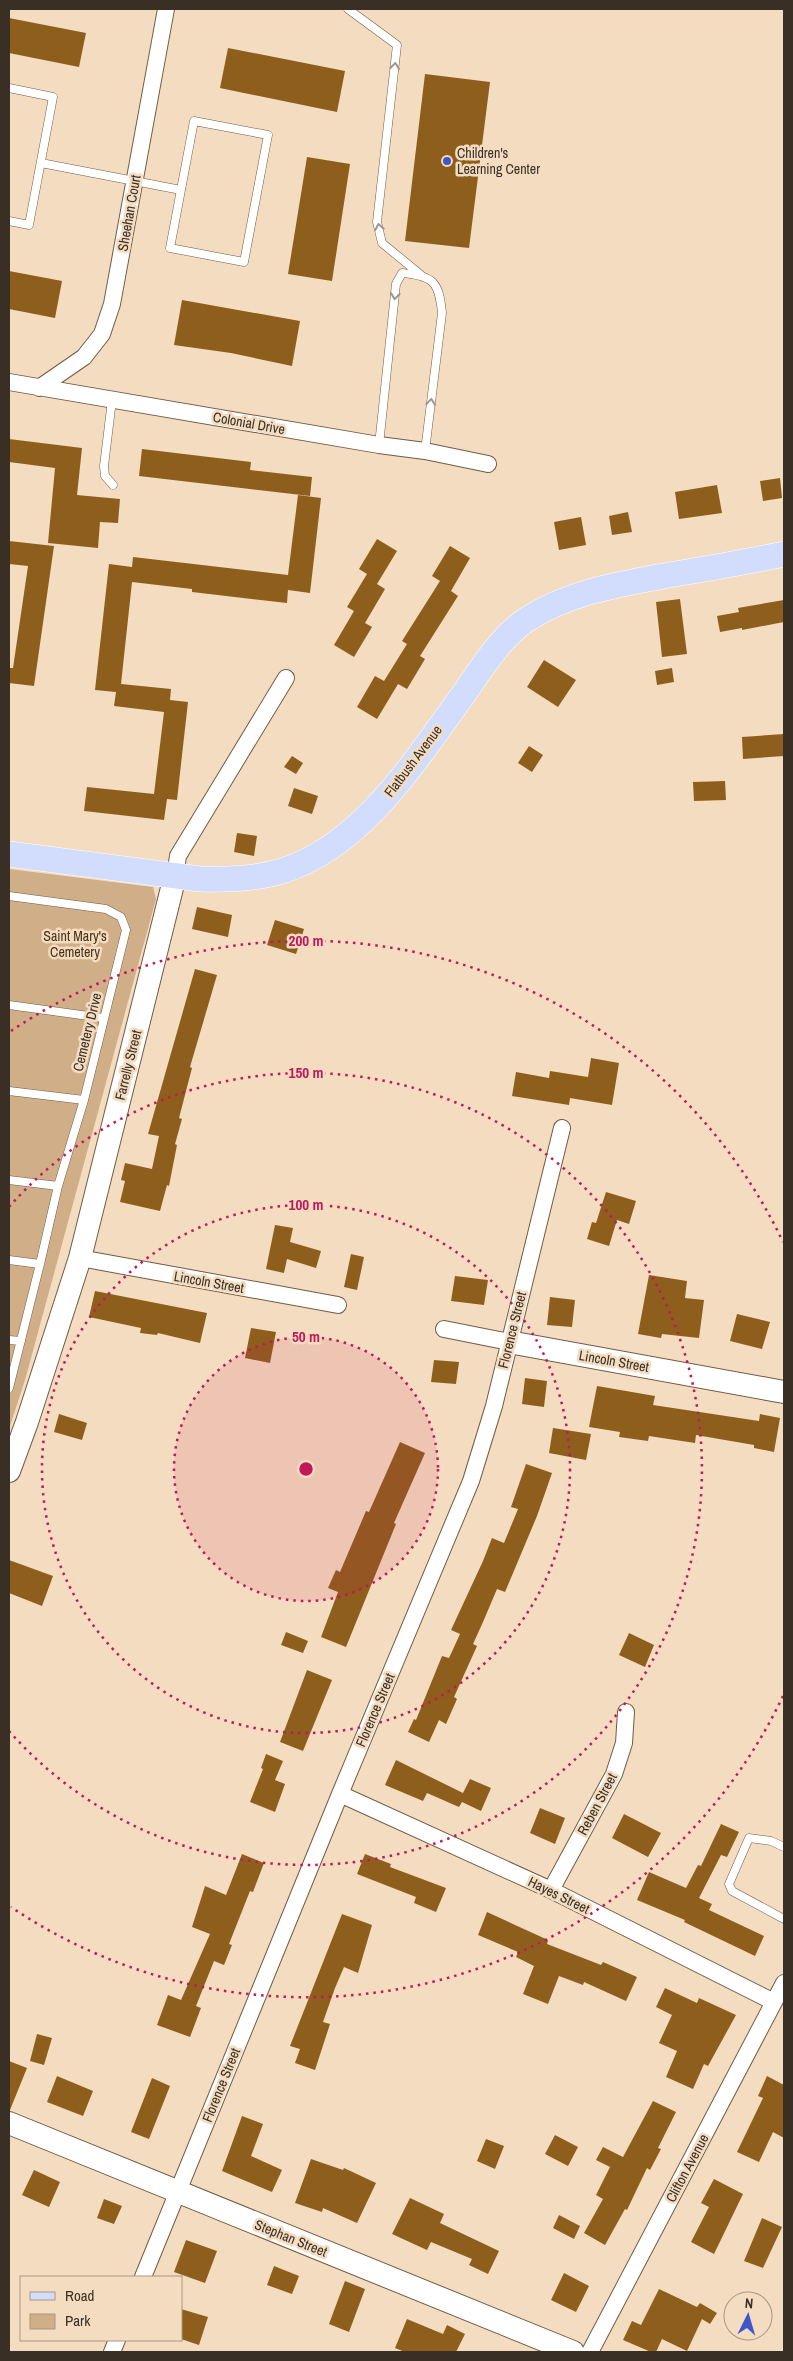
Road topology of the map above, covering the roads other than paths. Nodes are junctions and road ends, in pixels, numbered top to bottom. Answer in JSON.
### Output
{"nodes":[{"id":1,"x":166,"y":9,"type":"edge"},
{"id":2,"x":348,"y":9,"type":"edge"},
{"id":3,"x":9,"y":88,"type":"edge"},
{"id":4,"x":41,"y":163,"type":"junction"},
{"id":5,"x":134,"y":181,"type":"junction"},
{"id":6,"x":181,"y":190,"type":"junction"},
{"id":7,"x":9,"y":221,"type":"edge"},
{"id":8,"x":421,"y":275,"type":"junction"},
{"id":9,"x":9,"y":382,"type":"edge"},
{"id":10,"x":39,"y":388,"type":"junction"},
{"id":11,"x":112,"y":400,"type":"junction"},
{"id":12,"x":378,"y":445,"type":"junction"},
{"id":13,"x":425,"y":451,"type":"junction"},
{"id":14,"x":488,"y":464,"type":"dead end"},
{"id":15,"x":113,"y":485,"type":"dead end"},
{"id":16,"x":784,"y":554,"type":"edge"},
{"id":17,"x":286,"y":678,"type":"dead end"},
{"id":18,"x":9,"y":854,"type":"edge"},
{"id":19,"x":175,"y":876,"type":"junction"},
{"id":20,"x":9,"y":896,"type":"edge"},
{"id":21,"x":9,"y":1005,"type":"edge"},
{"id":22,"x":103,"y":1018,"type":"junction"},
{"id":23,"x":9,"y":1090,"type":"edge"},
{"id":24,"x":84,"y":1100,"type":"junction"},
{"id":25,"x":562,"y":1128,"type":"dead end"},
{"id":26,"x":9,"y":1180,"type":"edge"},
{"id":27,"x":58,"y":1186,"type":"junction"},
{"id":28,"x":80,"y":1258,"type":"junction"},
{"id":29,"x":9,"y":1260,"type":"edge"},
{"id":30,"x":40,"y":1264,"type":"junction"},
{"id":31,"x":338,"y":1305,"type":"dead end"},
{"id":32,"x":444,"y":1329,"type":"dead end"},
{"id":33,"x":9,"y":1340,"type":"edge"},
{"id":34,"x":21,"y":1341,"type":"junction"},
{"id":35,"x":509,"y":1342,"type":"junction"},
{"id":36,"x":9,"y":1388,"type":"edge"},
{"id":37,"x":784,"y":1392,"type":"edge"},
{"id":38,"x":9,"y":1471,"type":"edge"},
{"id":39,"x":626,"y":1712,"type":"dead end"},
{"id":40,"x":340,"y":1794,"type":"junction"},
{"id":41,"x":784,"y":1847,"type":"edge"},
{"id":42,"x":550,"y":1890,"type":"junction"},
{"id":43,"x":784,"y":1919,"type":"edge"},
{"id":44,"x":784,"y":1983,"type":"edge"},
{"id":45,"x":774,"y":2002,"type":"junction"},
{"id":46,"x":9,"y":2123,"type":"edge"},
{"id":47,"x":178,"y":2192,"type":"junction"},
{"id":48,"x":143,"y":2276,"type":"edge"},
{"id":49,"x":573,"y":2352,"type":"edge"},
{"id":50,"x":590,"y":2352,"type":"edge"}],
"edges":[{"from":1,"to":5,"type":"street","name":"Sheehan Court"},
{"from":8,"to":2,"type":"lane","one_way":true},
{"from":3,"to":4,"type":"lane"},
{"from":4,"to":5,"type":"lane"},
{"from":4,"to":7,"type":"lane"},
{"from":5,"to":6,"type":"lane"},
{"from":5,"to":10,"type":"street","name":"Sheehan Court"},
{"from":6,"to":6,"type":"lane"},
{"from":8,"to":12,"type":"lane","one_way":true},
{"from":13,"to":8,"type":"lane","one_way":true},
{"from":9,"to":10,"type":"street","name":"Colonial Drive"},
{"from":10,"to":11,"type":"street","name":"Colonial Drive"},
{"from":11,"to":12,"type":"street","name":"Colonial Drive"},
{"from":11,"to":15,"type":"lane"},
{"from":12,"to":13,"type":"street","name":"Colonial Drive"},
{"from":13,"to":14,"type":"street","name":"Colonial Drive"},
{"from":16,"to":19,"type":"main road","name":"Flatbush Avenue"},
{"from":17,"to":19,"type":"street","name":"Farrelly Street"},
{"from":18,"to":19,"type":"main road","name":"Flatbush Avenue"},
{"from":19,"to":28,"type":"street","name":"Farrelly Street"},
{"from":20,"to":22,"type":"lane","name":"Cemetery Drive"},
{"from":21,"to":22,"type":"lane"},
{"from":22,"to":24,"type":"lane","name":"Cemetery Drive"},
{"from":23,"to":24,"type":"lane"},
{"from":24,"to":27,"type":"lane","name":"Cemetery Drive"},
{"from":25,"to":35,"type":"street","name":"Florence Street"},
{"from":26,"to":27,"type":"lane"},
{"from":27,"to":30,"type":"lane","name":"Cemetery Drive"},
{"from":28,"to":31,"type":"street","name":"Lincoln Street"},
{"from":28,"to":38,"type":"street","name":"Farrelly Street"},
{"from":29,"to":30,"type":"lane"},
{"from":30,"to":34,"type":"lane","name":"Cemetery Drive"},
{"from":32,"to":35,"type":"street","name":"Lincoln Street"},
{"from":33,"to":34,"type":"lane"},
{"from":34,"to":36,"type":"lane","name":"Cemetery Drive"},
{"from":35,"to":37,"type":"street","name":"Lincoln Street"},
{"from":35,"to":40,"type":"street","name":"Florence Street"},
{"from":39,"to":42,"type":"street","name":"Reben Street"},
{"from":40,"to":42,"type":"street","name":"Hayes Street"},
{"from":40,"to":47,"type":"street","name":"Florence Street"},
{"from":41,"to":43,"type":"lane"},
{"from":42,"to":45,"type":"street","name":"Hayes Street"},
{"from":44,"to":45,"type":"street","name":"Clifton Avenue"},
{"from":45,"to":50,"type":"street","name":"Clifton Avenue"},
{"from":46,"to":47,"type":"street","name":"Stephan Street"},
{"from":47,"to":48,"type":"street","name":"Florence Street"},
{"from":47,"to":49,"type":"street","name":"Stephan Street"}]}
